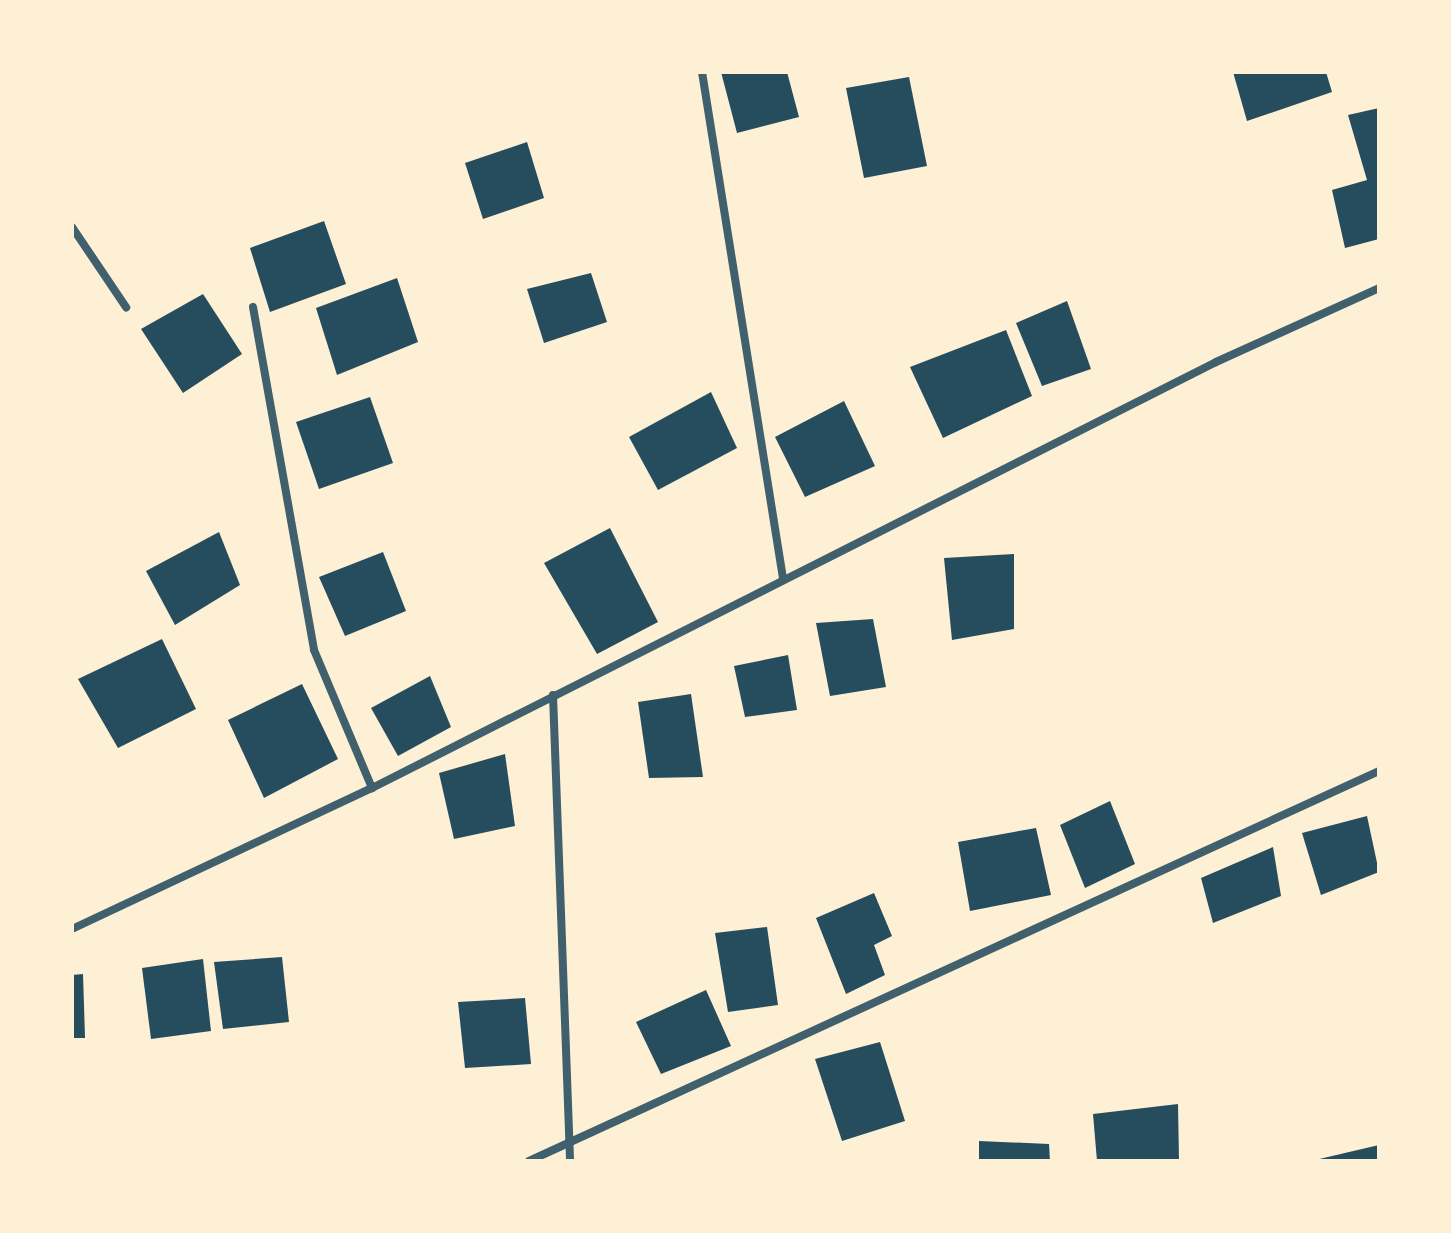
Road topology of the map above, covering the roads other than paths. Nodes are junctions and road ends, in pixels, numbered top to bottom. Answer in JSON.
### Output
{"nodes":[{"id":1,"x":702,"y":72,"type":"edge"},
{"id":2,"x":72,"y":227,"type":"edge"},
{"id":3,"x":1379,"y":288,"type":"edge"},
{"id":4,"x":126,"y":307,"type":"dead end"},
{"id":5,"x":253,"y":307,"type":"dead end"},
{"id":6,"x":783,"y":578,"type":"junction"},
{"id":7,"x":553,"y":695,"type":"junction"},
{"id":8,"x":1379,"y":771,"type":"edge"},
{"id":9,"x":372,"y":788,"type":"junction"},
{"id":10,"x":72,"y":929,"type":"edge"},
{"id":11,"x":569,"y":1142,"type":"junction"},
{"id":12,"x":529,"y":1161,"type":"edge"},
{"id":13,"x":570,"y":1161,"type":"edge"}],
"edges":[{"from":1,"to":6,"type":"street"},
{"from":2,"to":4,"type":"street"},
{"from":3,"to":6,"type":"street"},
{"from":5,"to":9,"type":"street"},
{"from":6,"to":7,"type":"street"},
{"from":7,"to":9,"type":"street"},
{"from":7,"to":11,"type":"street"},
{"from":8,"to":11,"type":"street"},
{"from":9,"to":10,"type":"street"},
{"from":11,"to":12,"type":"street"},
{"from":11,"to":13,"type":"street"}]}
